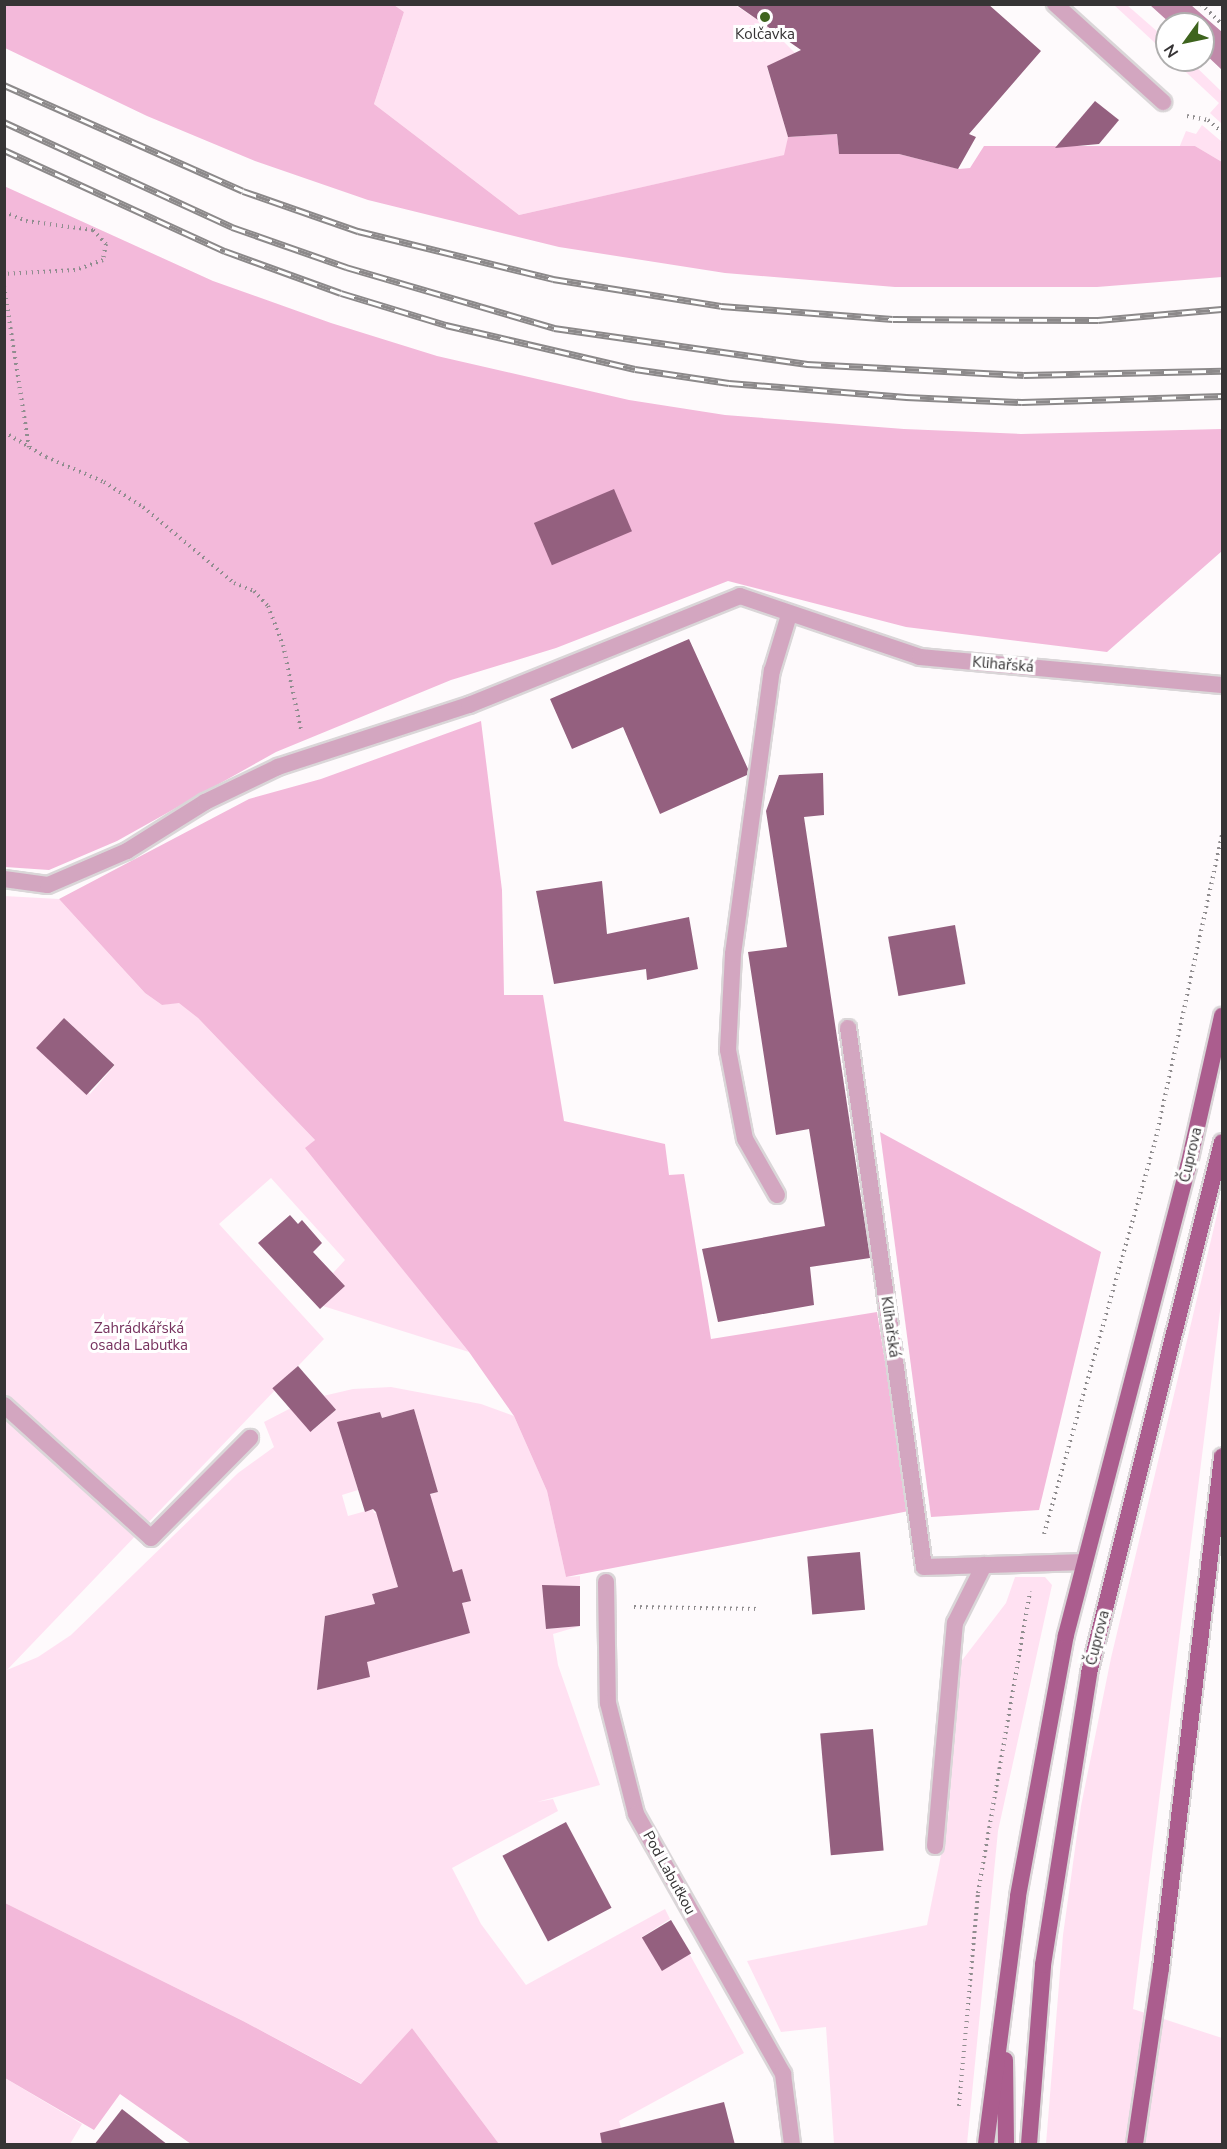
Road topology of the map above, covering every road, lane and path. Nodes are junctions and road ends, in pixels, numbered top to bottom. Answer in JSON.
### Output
{"nodes":[{"id":1,"x":1055,"y":4,"type":"edge"},
{"id":2,"x":1201,"y":4,"type":"edge"},
{"id":3,"x":1222,"y":24,"type":"edge"},
{"id":4,"x":1164,"y":102,"type":"joint"},
{"id":5,"x":1222,"y":132,"type":"edge"},
{"id":6,"x":4,"y":212,"type":"edge"},
{"id":7,"x":4,"y":274,"type":"edge"},
{"id":8,"x":4,"y":286,"type":"edge"},
{"id":9,"x":4,"y":432,"type":"edge"},
{"id":10,"x":29,"y":447,"type":"junction"},
{"id":11,"x":789,"y":615,"type":"junction"},
{"id":12,"x":1222,"y":685,"type":"edge"},
{"id":13,"x":313,"y":755,"type":"junction"},
{"id":14,"x":1222,"y":834,"type":"edge"},
{"id":15,"x":4,"y":879,"type":"edge"},
{"id":16,"x":1222,"y":1016,"type":"edge"},
{"id":17,"x":848,"y":1028,"type":"dead end"},
{"id":18,"x":1222,"y":1142,"type":"edge"},
{"id":19,"x":777,"y":1195,"type":"dead end"},
{"id":20,"x":4,"y":1405,"type":"edge"},
{"id":21,"x":250,"y":1438,"type":"dead end"},
{"id":22,"x":1222,"y":1457,"type":"edge"},
{"id":23,"x":1085,"y":1563,"type":"junction"},
{"id":24,"x":1035,"y":1564,"type":"junction"},
{"id":25,"x":984,"y":1565,"type":"junction"},
{"id":26,"x":606,"y":1582,"type":"dead end"},
{"id":27,"x":606,"y":1606,"type":"junction"},
{"id":28,"x":760,"y":1609,"type":"dead end"},
{"id":29,"x":935,"y":1846,"type":"dead end"},
{"id":30,"x":1004,"y":1996,"type":"junction"},
{"id":31,"x":959,"y":2110,"type":"dead end"},
{"id":32,"x":792,"y":2145,"type":"edge"},
{"id":33,"x":986,"y":2145,"type":"edge"},
{"id":34,"x":1006,"y":2145,"type":"edge"},
{"id":35,"x":1029,"y":2145,"type":"edge"},
{"id":36,"x":1135,"y":2145,"type":"edge"}],
"edges":[{"from":1,"to":4,"type":"street"},
{"from":2,"to":3,"type":"path"},
{"from":4,"to":5,"type":"path"},
{"from":6,"to":7,"type":"path"},
{"from":8,"to":10,"type":"path"},
{"from":9,"to":10,"type":"path"},
{"from":10,"to":13,"type":"path"},
{"from":11,"to":12,"type":"street","name":"Klihařská"},
{"from":11,"to":13,"type":"street","name":"Klihařská"},
{"from":11,"to":19,"type":"street"},
{"from":13,"to":15,"type":"street","name":"Klihařská"},
{"from":14,"to":24,"type":"path"},
{"from":16,"to":23,"type":"main road","name":"Čuprova"},
{"from":17,"to":25,"type":"street","name":"Klihařská"},
{"from":18,"to":35,"type":"main road","name":"Čuprova"},
{"from":20,"to":21,"type":"street"},
{"from":22,"to":36,"type":"main road"},
{"from":23,"to":24,"type":"street","name":"Klihařská"},
{"from":23,"to":30,"type":"main road","name":"Čuprova"},
{"from":24,"to":25,"type":"street","name":"Klihařská"},
{"from":24,"to":31,"type":"path"},
{"from":25,"to":29,"type":"street"},
{"from":26,"to":27,"type":"street","name":"Pod Labuťkou"},
{"from":27,"to":28,"type":"path"},
{"from":27,"to":32,"type":"street","name":"Pod Labuťkou"},
{"from":30,"to":33,"type":"main road","name":"Čuprova"},
{"from":30,"to":34,"type":"main road","name":"Čuprova"}]}
